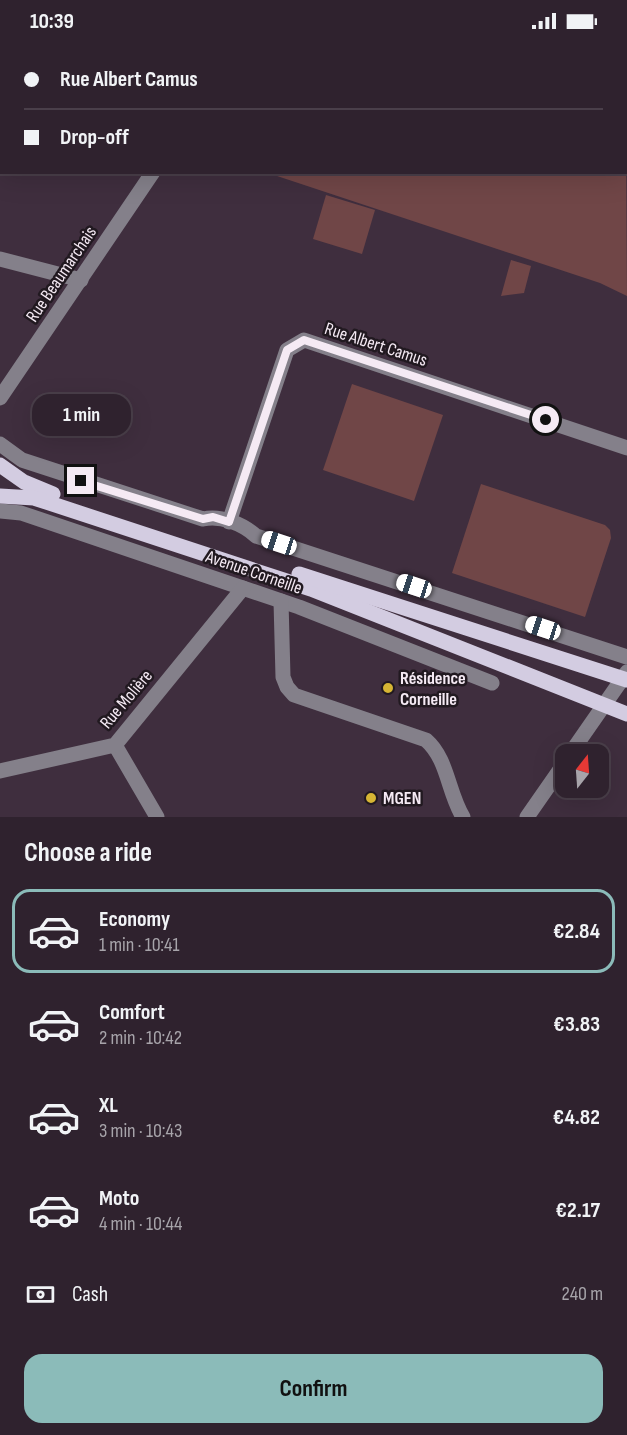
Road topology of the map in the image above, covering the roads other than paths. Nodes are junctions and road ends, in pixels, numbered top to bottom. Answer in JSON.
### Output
{"nodes":[{"id":1,"x":152,"y":174,"type":"edge"},
{"id":2,"x":0,"y":259,"type":"edge"},
{"id":3,"x":81,"y":280,"type":"junction"},
{"id":4,"x":0,"y":398,"type":"edge"},
{"id":5,"x":0,"y":444,"type":"edge"},
{"id":6,"x":627,"y":448,"type":"edge"},
{"id":7,"x":0,"y":465,"type":"edge"},
{"id":8,"x":0,"y":496,"type":"edge"},
{"id":9,"x":0,"y":511,"type":"edge"},
{"id":10,"x":229,"y":522,"type":"junction"},
{"id":11,"x":243,"y":588,"type":"junction"},
{"id":12,"x":281,"y":601,"type":"junction"},
{"id":13,"x":627,"y":657,"type":"edge"},
{"id":14,"x":626,"y":677,"type":"edge"},
{"id":15,"x":492,"y":683,"type":"dead end"},
{"id":16,"x":605,"y":704,"type":"junction"},
{"id":17,"x":627,"y":714,"type":"edge"},
{"id":18,"x":577,"y":744,"type":"edge"},
{"id":19,"x":115,"y":745,"type":"junction"},
{"id":20,"x":0,"y":771,"type":"edge"},
{"id":21,"x":555,"y":777,"type":"edge"},
{"id":22,"x":157,"y":817,"type":"edge"},
{"id":23,"x":463,"y":817,"type":"edge"},
{"id":24,"x":527,"y":817,"type":"edge"}],
"edges":[{"from":1,"to":3,"type":"street","name":"Rue Beaumarchais"},
{"from":2,"to":3,"type":"street"},
{"from":3,"to":4,"type":"street","name":"Rue Beaumarchais"},
{"from":5,"to":10,"type":"street"},
{"from":6,"to":10,"type":"street","name":"Rue Albert Camus"},
{"from":7,"to":14,"type":"main road","name":"Avenue Corneille"},
{"from":8,"to":16,"type":"main road","name":"Avenue Corneille"},
{"from":9,"to":11,"type":"street","name":"Avenue Corneille"},
{"from":10,"to":13,"type":"street"},
{"from":11,"to":12,"type":"street","name":"Avenue Corneille"},
{"from":11,"to":19,"type":"street","name":"Rue Molière"},
{"from":12,"to":15,"type":"street","name":"Avenue Corneille"},
{"from":12,"to":23,"type":"street"},
{"from":14,"to":16,"type":"street"},
{"from":16,"to":17,"type":"main road","name":"Avenue Corneille"},
{"from":16,"to":18,"type":"street"},
{"from":19,"to":20,"type":"street","name":"Rue Molière"},
{"from":19,"to":22,"type":"street"},
{"from":21,"to":24,"type":"street"}]}
